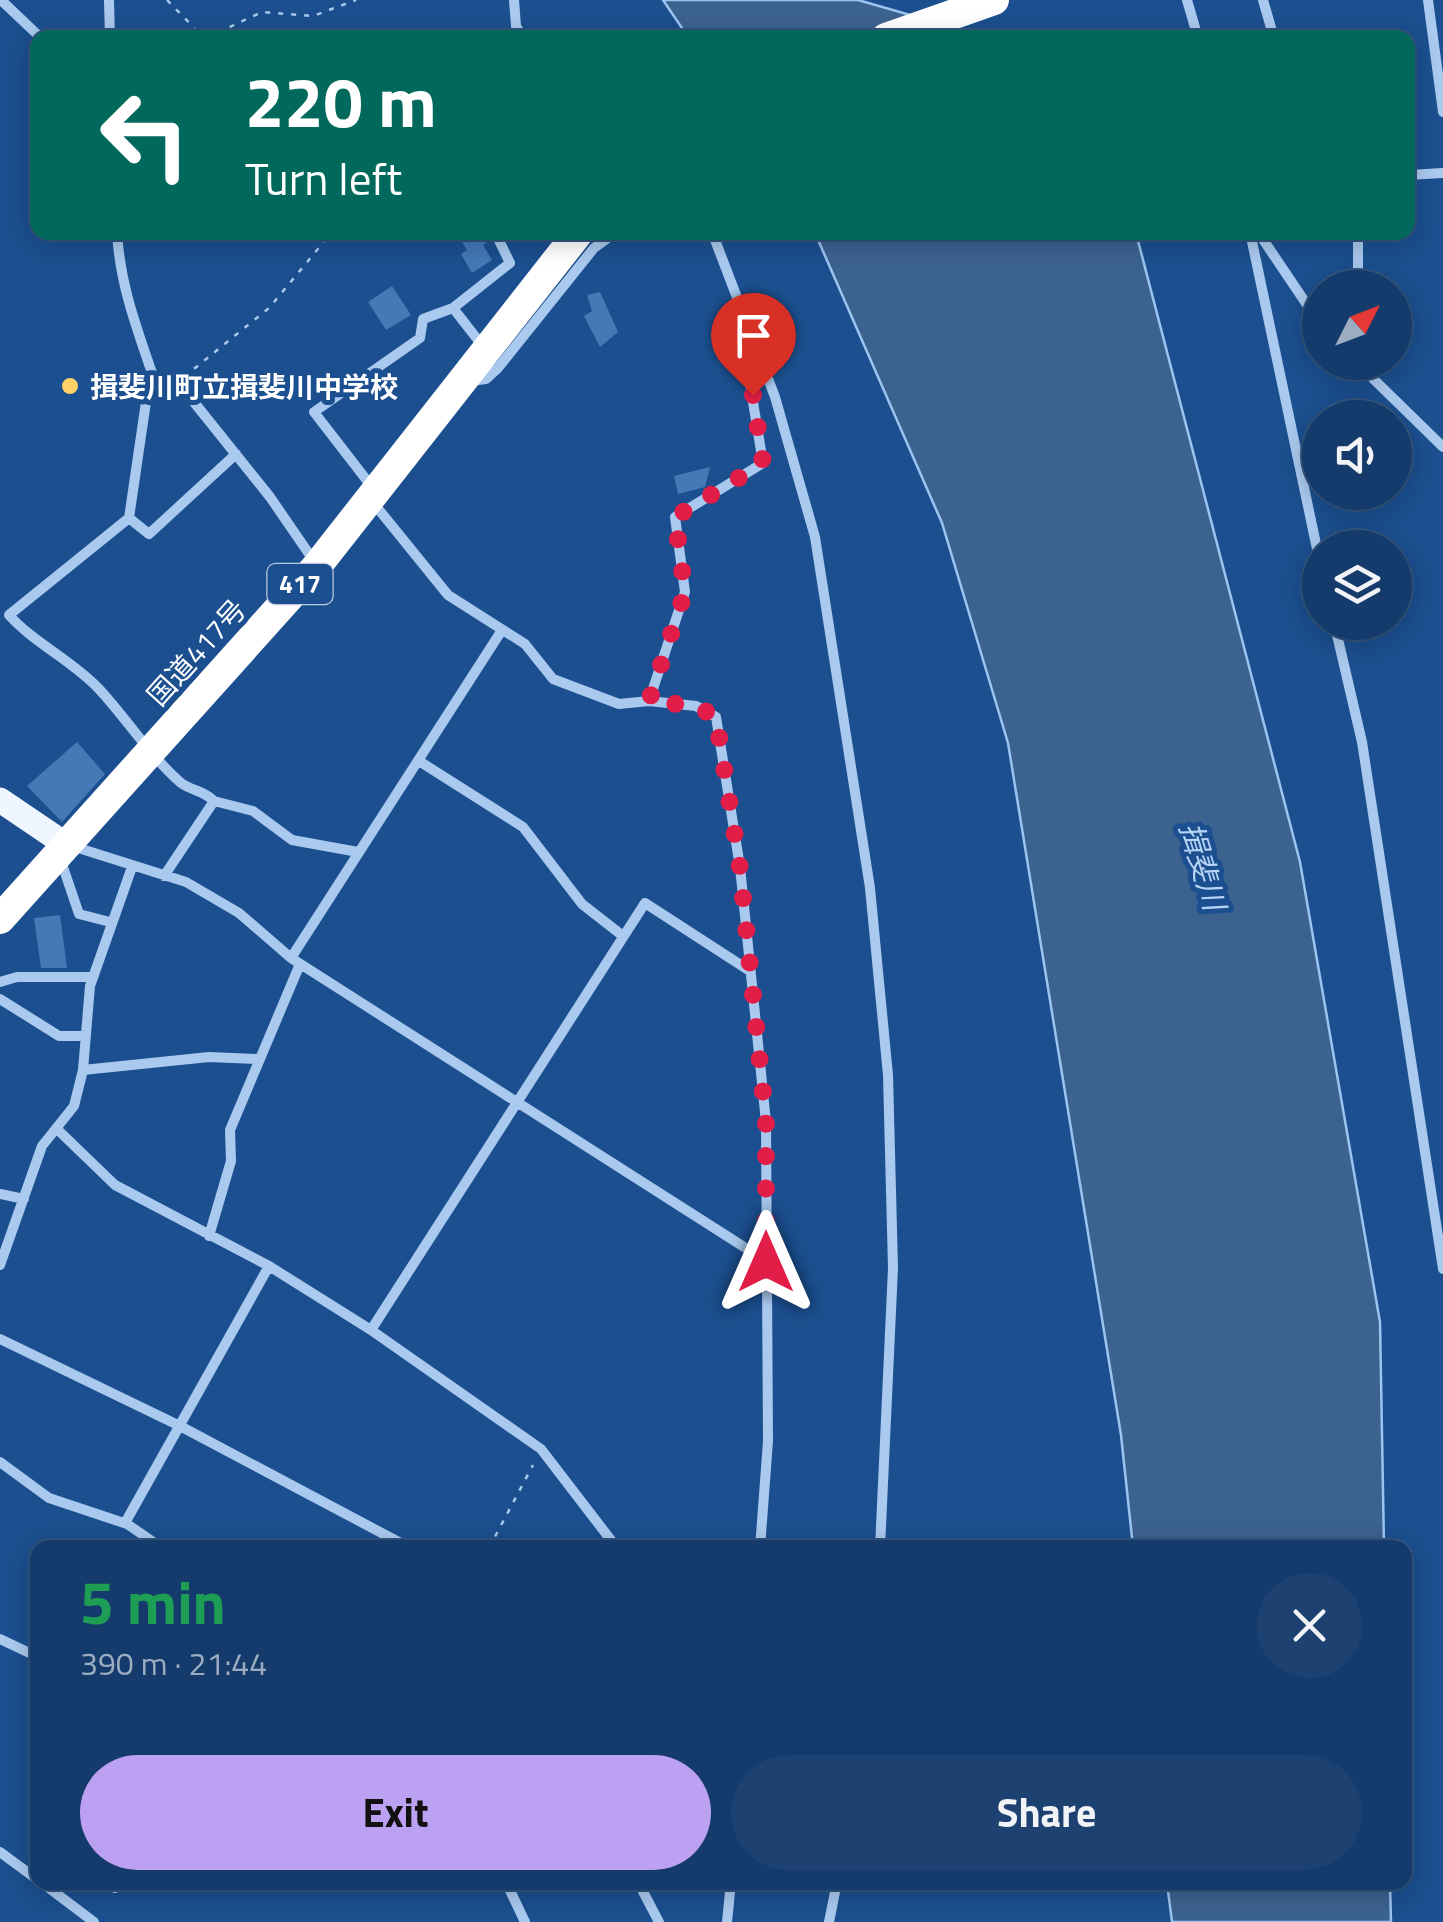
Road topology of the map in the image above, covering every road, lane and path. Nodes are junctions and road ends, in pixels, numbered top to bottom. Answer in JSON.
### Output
{"nodes":[{"id":1,"x":1,"y":0,"type":"edge"},
{"id":2,"x":109,"y":0,"type":"edge"},
{"id":3,"x":167,"y":0,"type":"edge"},
{"id":4,"x":356,"y":0,"type":"edge"},
{"id":5,"x":514,"y":0,"type":"edge"},
{"id":6,"x":994,"y":0,"type":"edge"},
{"id":7,"x":1187,"y":0,"type":"edge"},
{"id":8,"x":1263,"y":0,"type":"edge"},
{"id":9,"x":1428,"y":0,"type":"edge"},
{"id":10,"x":33,"y":30,"type":"edge"},
{"id":11,"x":110,"y":30,"type":"edge"},
{"id":12,"x":197,"y":30,"type":"edge"},
{"id":13,"x":223,"y":30,"type":"edge"},
{"id":14,"x":518,"y":30,"type":"edge"},
{"id":15,"x":909,"y":30,"type":"edge"},
{"id":16,"x":1196,"y":30,"type":"edge"},
{"id":17,"x":1272,"y":30,"type":"edge"},
{"id":18,"x":1443,"y":112,"type":"edge"},
{"id":19,"x":1443,"y":173,"type":"edge"},
{"id":20,"x":1415,"y":175,"type":"edge"},
{"id":21,"x":117,"y":240,"type":"edge"},
{"id":22,"x":325,"y":240,"type":"edge"},
{"id":23,"x":499,"y":240,"type":"edge"},
{"id":24,"x":573,"y":240,"type":"edge"},
{"id":25,"x":605,"y":240,"type":"edge"},
{"id":26,"x":715,"y":240,"type":"edge"},
{"id":27,"x":1252,"y":240,"type":"edge"},
{"id":28,"x":1263,"y":240,"type":"edge"},
{"id":29,"x":1358,"y":240,"type":"edge"},
{"id":30,"x":1358,"y":270,"type":"edge"},
{"id":31,"x":734,"y":290,"type":"junction"},
{"id":32,"x":1302,"y":297,"type":"edge"},
{"id":33,"x":454,"y":308,"type":"junction"},
{"id":34,"x":488,"y":353,"type":"junction"},
{"id":35,"x":1374,"y":380,"type":"edge"},
{"id":36,"x":466,"y":381,"type":"junction"},
{"id":37,"x":155,"y":382,"type":"junction"},
{"id":38,"x":176,"y":388,"type":"junction"},
{"id":39,"x":1443,"y":448,"type":"edge"},
{"id":40,"x":236,"y":454,"type":"junction"},
{"id":41,"x":373,"y":496,"type":"junction"},
{"id":42,"x":130,"y":518,"type":"junction"},
{"id":43,"x":1313,"y":530,"type":"edge"},
{"id":44,"x":317,"y":566,"type":"junction"},
{"id":45,"x":502,"y":630,"type":"junction"},
{"id":46,"x":1338,"y":640,"type":"edge"},
{"id":47,"x":649,"y":701,"type":"junction"},
{"id":48,"x":150,"y":750,"type":"junction"},
{"id":49,"x":419,"y":761,"type":"junction"},
{"id":50,"x":0,"y":800,"type":"edge"},
{"id":51,"x":214,"y":801,"type":"junction"},
{"id":52,"x":61,"y":850,"type":"junction"},
{"id":53,"x":358,"y":852,"type":"junction"},
{"id":54,"x":132,"y":867,"type":"junction"},
{"id":55,"x":164,"y":876,"type":"junction"},
{"id":56,"x":0,"y":919,"type":"edge"},
{"id":57,"x":110,"y":922,"type":"junction"},
{"id":58,"x":623,"y":936,"type":"junction"},
{"id":59,"x":296,"y":961,"type":"junction"},
{"id":60,"x":750,"y":971,"type":"junction"},
{"id":61,"x":93,"y":977,"type":"junction"},
{"id":62,"x":0,"y":982,"type":"edge"},
{"id":63,"x":0,"y":998,"type":"edge"},
{"id":64,"x":86,"y":1036,"type":"junction"},
{"id":65,"x":258,"y":1060,"type":"junction"},
{"id":66,"x":84,"y":1070,"type":"junction"},
{"id":67,"x":516,"y":1102,"type":"junction"},
{"id":68,"x":58,"y":1130,"type":"junction"},
{"id":69,"x":0,"y":1194,"type":"edge"},
{"id":70,"x":24,"y":1200,"type":"junction"},
{"id":71,"x":208,"y":1236,"type":"junction"},
{"id":72,"x":766,"y":1262,"type":"junction"},
{"id":73,"x":0,"y":1265,"type":"edge"},
{"id":74,"x":269,"y":1266,"type":"junction"},
{"id":75,"x":1443,"y":1269,"type":"edge"},
{"id":76,"x":371,"y":1330,"type":"junction"},
{"id":77,"x":0,"y":1340,"type":"edge"},
{"id":78,"x":180,"y":1426,"type":"junction"},
{"id":79,"x":541,"y":1449,"type":"junction"},
{"id":80,"x":0,"y":1462,"type":"edge"},
{"id":81,"x":125,"y":1523,"type":"junction"},
{"id":82,"x":150,"y":1540,"type":"edge"},
{"id":83,"x":395,"y":1540,"type":"edge"},
{"id":84,"x":493,"y":1540,"type":"edge"},
{"id":85,"x":610,"y":1540,"type":"edge"},
{"id":86,"x":761,"y":1540,"type":"edge"},
{"id":87,"x":880,"y":1540,"type":"edge"},
{"id":88,"x":0,"y":1639,"type":"edge"},
{"id":89,"x":30,"y":1653,"type":"edge"},
{"id":90,"x":0,"y":1852,"type":"edge"},
{"id":91,"x":30,"y":1874,"type":"edge"},
{"id":92,"x":51,"y":1890,"type":"edge"},
{"id":93,"x":510,"y":1890,"type":"edge"},
{"id":94,"x":642,"y":1890,"type":"edge"},
{"id":95,"x":730,"y":1890,"type":"edge"},
{"id":96,"x":836,"y":1890,"type":"edge"},
{"id":97,"x":94,"y":1922,"type":"edge"},
{"id":98,"x":525,"y":1922,"type":"edge"},
{"id":99,"x":659,"y":1922,"type":"edge"},
{"id":100,"x":728,"y":1922,"type":"edge"},
{"id":101,"x":830,"y":1922,"type":"edge"}],
"edges":[{"from":1,"to":10,"type":"street"},
{"from":2,"to":11,"type":"street"},
{"from":3,"to":12,"type":"path"},
{"from":4,"to":13,"type":"path"},
{"from":5,"to":14,"type":"street"},
{"from":6,"to":15,"type":"highway"},
{"from":7,"to":16,"type":"street"},
{"from":8,"to":17,"type":"street"},
{"from":9,"to":18,"type":"street"},
{"from":19,"to":20,"type":"street"},
{"from":21,"to":37,"type":"street"},
{"from":22,"to":38,"type":"path"},
{"from":23,"to":33,"type":"street"},
{"from":24,"to":34,"type":"highway","name":"国道417号","number":"417"},
{"from":25,"to":36,"type":"street"},
{"from":26,"to":31,"type":"street"},
{"from":27,"to":43,"type":"street"},
{"from":28,"to":32,"type":"street"},
{"from":29,"to":30,"type":"street"},
{"from":31,"to":47,"type":"street"},
{"from":31,"to":87,"type":"street"},
{"from":33,"to":34,"type":"street"},
{"from":33,"to":41,"type":"street"},
{"from":34,"to":36,"type":"highway","name":"国道417号","number":"417"},
{"from":35,"to":39,"type":"street"},
{"from":36,"to":41,"type":"highway","name":"国道417号","number":"417"},
{"from":37,"to":38,"type":"street"},
{"from":37,"to":42,"type":"street"},
{"from":38,"to":40,"type":"street"},
{"from":40,"to":42,"type":"street"},
{"from":40,"to":44,"type":"street"},
{"from":41,"to":44,"type":"highway","name":"国道417号","number":"417"},
{"from":41,"to":45,"type":"street"},
{"from":42,"to":48,"type":"street"},
{"from":44,"to":48,"type":"highway","name":"国道417号","number":"417"},
{"from":45,"to":47,"type":"street"},
{"from":45,"to":49,"type":"street"},
{"from":46,"to":75,"type":"street"},
{"from":47,"to":60,"type":"street"},
{"from":48,"to":51,"type":"street"},
{"from":48,"to":52,"type":"highway","name":"国道417号","number":"417"},
{"from":49,"to":53,"type":"street"},
{"from":49,"to":58,"type":"street"},
{"from":50,"to":52,"type":"main road"},
{"from":51,"to":53,"type":"street"},
{"from":51,"to":55,"type":"street"},
{"from":52,"to":54,"type":"street"},
{"from":52,"to":56,"type":"highway","name":"国道417号","number":"417"},
{"from":52,"to":57,"type":"street"},
{"from":53,"to":59,"type":"street"},
{"from":54,"to":55,"type":"street"},
{"from":54,"to":57,"type":"street"},
{"from":55,"to":59,"type":"street"},
{"from":57,"to":61,"type":"street"},
{"from":58,"to":60,"type":"street"},
{"from":58,"to":67,"type":"street"},
{"from":59,"to":65,"type":"street"},
{"from":59,"to":67,"type":"street"},
{"from":60,"to":72,"type":"street"},
{"from":61,"to":62,"type":"street"},
{"from":61,"to":64,"type":"street"},
{"from":63,"to":64,"type":"street"},
{"from":64,"to":66,"type":"street"},
{"from":65,"to":66,"type":"street"},
{"from":65,"to":71,"type":"street"},
{"from":66,"to":68,"type":"street"},
{"from":67,"to":72,"type":"street"},
{"from":67,"to":76,"type":"street"},
{"from":68,"to":70,"type":"street"},
{"from":68,"to":71,"type":"street"},
{"from":69,"to":70,"type":"street"},
{"from":70,"to":73,"type":"street"},
{"from":71,"to":74,"type":"street"},
{"from":72,"to":86,"type":"street"},
{"from":74,"to":76,"type":"street"},
{"from":74,"to":78,"type":"street"},
{"from":76,"to":79,"type":"street"},
{"from":77,"to":78,"type":"street"},
{"from":78,"to":81,"type":"street"},
{"from":78,"to":83,"type":"street"},
{"from":79,"to":84,"type":"path"},
{"from":79,"to":85,"type":"street"},
{"from":80,"to":81,"type":"street"},
{"from":81,"to":82,"type":"street"},
{"from":88,"to":89,"type":"street"},
{"from":90,"to":91,"type":"street"},
{"from":92,"to":97,"type":"street"},
{"from":93,"to":98,"type":"street"},
{"from":94,"to":99,"type":"street"},
{"from":95,"to":100,"type":"street"},
{"from":96,"to":101,"type":"street"}]}
